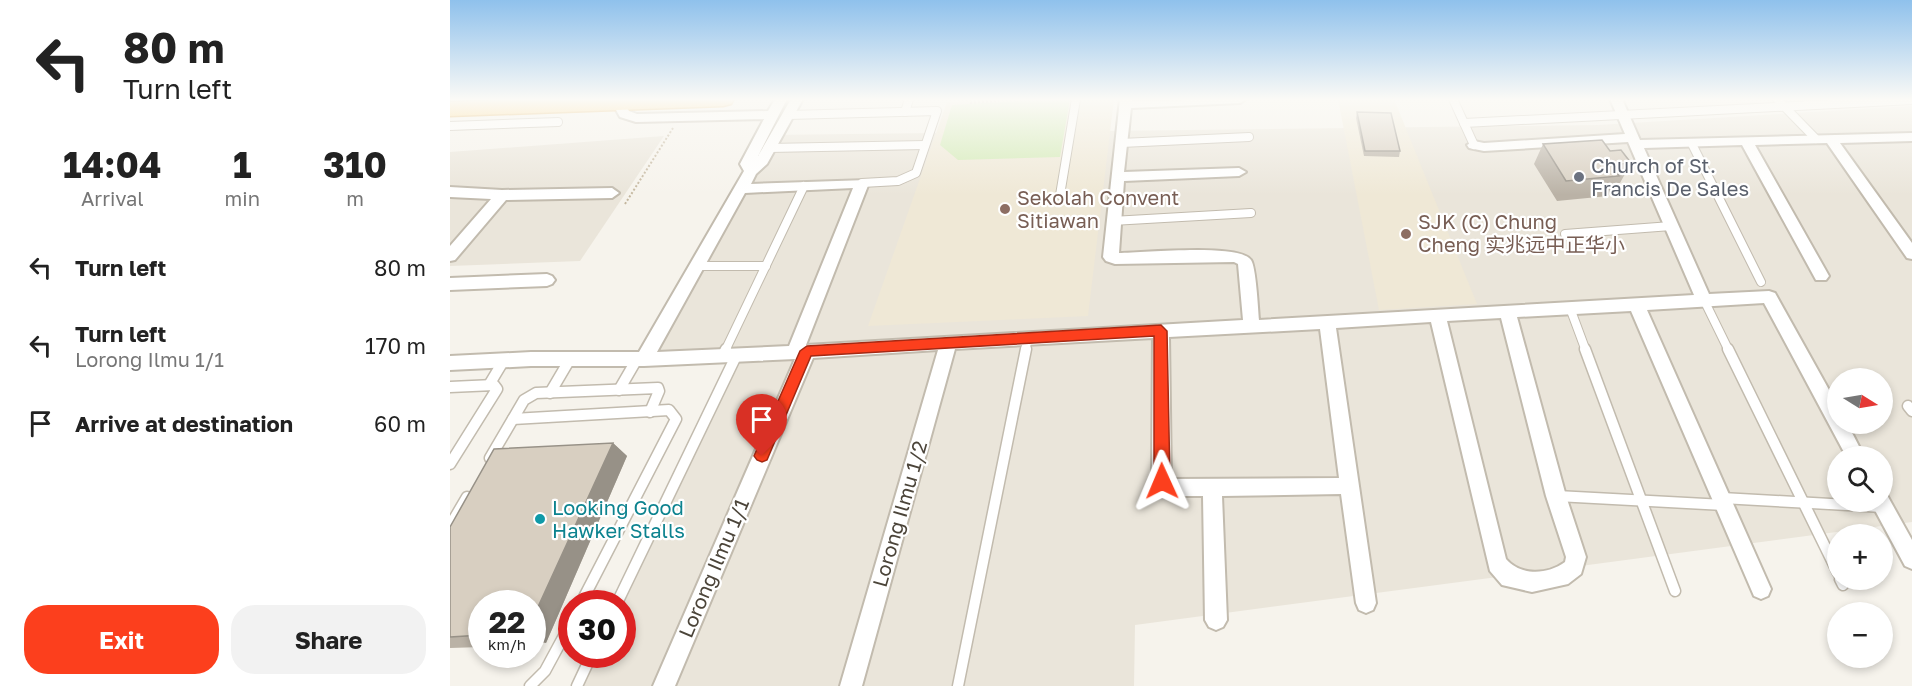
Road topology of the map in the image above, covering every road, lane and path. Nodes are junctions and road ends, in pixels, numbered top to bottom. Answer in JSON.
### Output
{"nodes":[{"id":1,"x":671,"y":131,"type":"edge"},
{"id":2,"x":763,"y":131,"type":"edge"},
{"id":3,"x":779,"y":131,"type":"edge"},
{"id":4,"x":930,"y":131,"type":"edge"},
{"id":5,"x":1071,"y":131,"type":"edge"},
{"id":6,"x":1122,"y":131,"type":"edge"},
{"id":7,"x":1468,"y":131,"type":"edge"},
{"id":8,"x":1629,"y":131,"type":"edge"},
{"id":9,"x":1813,"y":131,"type":"edge"},
{"id":10,"x":1249,"y":137,"type":"dead end"},
{"id":11,"x":1912,"y":137,"type":"edge"},
{"id":12,"x":1823,"y":139,"type":"junction"},
{"id":13,"x":1634,"y":141,"type":"junction"},
{"id":14,"x":1747,"y":142,"type":"junction"},
{"id":15,"x":1121,"y":143,"type":"junction"},
{"id":16,"x":1692,"y":144,"type":"junction"},
{"id":17,"x":925,"y":145,"type":"junction"},
{"id":18,"x":1474,"y":145,"type":"joint"},
{"id":19,"x":769,"y":148,"type":"junction"},
{"id":20,"x":751,"y":171,"type":"junction"},
{"id":21,"x":1239,"y":172,"type":"dead end"},
{"id":22,"x":1117,"y":177,"type":"junction"},
{"id":23,"x":862,"y":183,"type":"junction"},
{"id":24,"x":804,"y":186,"type":"junction"},
{"id":25,"x":741,"y":189,"type":"junction"},
{"id":26,"x":450,"y":192,"type":"edge"},
{"id":27,"x":612,"y":193,"type":"dead end"},
{"id":28,"x":502,"y":195,"type":"junction"},
{"id":29,"x":1060,"y":195,"type":"dead end"},
{"id":30,"x":625,"y":204,"type":"dead end"},
{"id":31,"x":1251,"y":213,"type":"dead end"},
{"id":32,"x":1112,"y":221,"type":"junction"},
{"id":33,"x":1671,"y":226,"type":"junction"},
{"id":34,"x":1565,"y":234,"type":"dead end"},
{"id":35,"x":1912,"y":254,"type":"edge"},
{"id":36,"x":450,"y":256,"type":"edge"},
{"id":37,"x":698,"y":266,"type":"junction"},
{"id":38,"x":766,"y":266,"type":"junction"},
{"id":39,"x":1821,"y":276,"type":"dead end"},
{"id":40,"x":547,"y":280,"type":"dead end"},
{"id":41,"x":1761,"y":282,"type":"dead end"},
{"id":42,"x":450,"y":284,"type":"edge"},
{"id":43,"x":1704,"y":300,"type":"junction"},
{"id":44,"x":1636,"y":304,"type":"junction"},
{"id":45,"x":1570,"y":308,"type":"junction"},
{"id":46,"x":1507,"y":311,"type":"junction"},
{"id":47,"x":1437,"y":315,"type":"junction"},
{"id":48,"x":1327,"y":321,"type":"junction"},
{"id":49,"x":1252,"y":326,"type":"junction"},
{"id":50,"x":1161,"y":331,"type":"junction"},
{"id":51,"x":1028,"y":338,"type":"junction"},
{"id":52,"x":949,"y":342,"type":"junction"},
{"id":53,"x":801,"y":351,"type":"junction"},
{"id":54,"x":730,"y":355,"type":"junction"},
{"id":55,"x":570,"y":358,"type":"junction"},
{"id":56,"x":640,"y":359,"type":"junction"},
{"id":57,"x":504,"y":360,"type":"junction"},
{"id":58,"x":450,"y":363,"type":"edge"},
{"id":59,"x":489,"y":385,"type":"junction"},
{"id":60,"x":450,"y":387,"type":"edge"},
{"id":61,"x":619,"y":390,"type":"junction"},
{"id":62,"x":550,"y":393,"type":"junction"},
{"id":63,"x":1827,"y":403,"type":"edge"},
{"id":64,"x":650,"y":411,"type":"junction"},
{"id":65,"x":513,"y":419,"type":"junction"},
{"id":66,"x":450,"y":464,"type":"edge"},
{"id":67,"x":484,"y":468,"type":"edge"},
{"id":68,"x":1350,"y":486,"type":"junction"},
{"id":69,"x":473,"y":487,"type":"edge"},
{"id":70,"x":1212,"y":488,"type":"junction"},
{"id":71,"x":1556,"y":496,"type":"junction"},
{"id":72,"x":1640,"y":501,"type":"junction"},
{"id":73,"x":1723,"y":502,"type":"junction"},
{"id":74,"x":1803,"y":502,"type":"junction"},
{"id":75,"x":1827,"y":503,"type":"edge"},
{"id":76,"x":1887,"y":512,"type":"edge"},
{"id":77,"x":450,"y":526,"type":"edge"},
{"id":78,"x":1905,"y":534,"type":"edge"},
{"id":79,"x":1827,"y":551,"type":"edge"},
{"id":80,"x":1912,"y":559,"type":"edge"},
{"id":81,"x":1761,"y":588,"type":"dead end"},
{"id":82,"x":588,"y":590,"type":"edge"},
{"id":83,"x":623,"y":590,"type":"edge"},
{"id":84,"x":1675,"y":591,"type":"dead end"},
{"id":85,"x":1366,"y":603,"type":"dead end"},
{"id":86,"x":1216,"y":620,"type":"dead end"},
{"id":87,"x":558,"y":647,"type":"edge"},
{"id":88,"x":585,"y":668,"type":"edge"},
{"id":89,"x":530,"y":686,"type":"edge"},
{"id":90,"x":576,"y":686,"type":"edge"},
{"id":91,"x":664,"y":686,"type":"edge"},
{"id":92,"x":851,"y":686,"type":"edge"},
{"id":93,"x":958,"y":686,"type":"edge"}],
"edges":[{"from":1,"to":30,"type":"path"},
{"from":2,"to":20,"type":"street"},
{"from":3,"to":19,"type":"street"},
{"from":4,"to":17,"type":"lane"},
{"from":5,"to":29,"type":"lane"},
{"from":6,"to":15,"type":"street"},
{"from":7,"to":18,"type":"lane"},
{"from":8,"to":13,"type":"street"},
{"from":9,"to":12,"type":"lane"},
{"from":10,"to":15,"type":"lane"},
{"from":11,"to":12,"type":"street"},
{"from":12,"to":14,"type":"street"},
{"from":12,"to":35,"type":"street"},
{"from":13,"to":16,"type":"street"},
{"from":13,"to":18,"type":"street"},
{"from":13,"to":33,"type":"street"},
{"from":14,"to":16,"type":"street"},
{"from":14,"to":39,"type":"street"},
{"from":15,"to":22,"type":"street"},
{"from":16,"to":41,"type":"lane"},
{"from":17,"to":19,"type":"lane"},
{"from":17,"to":23,"type":"lane"},
{"from":19,"to":20,"type":"street"},
{"from":20,"to":25,"type":"street"},
{"from":21,"to":22,"type":"street"},
{"from":22,"to":32,"type":"street"},
{"from":23,"to":24,"type":"street"},
{"from":23,"to":53,"type":"street","name":"Lorong Ilmu 1/1"},
{"from":24,"to":25,"type":"street"},
{"from":24,"to":38,"type":"lane"},
{"from":25,"to":37,"type":"street"},
{"from":26,"to":28,"type":"street"},
{"from":27,"to":28,"type":"street"},
{"from":28,"to":36,"type":"street"},
{"from":31,"to":32,"type":"lane"},
{"from":32,"to":49,"type":"street"},
{"from":33,"to":34,"type":"lane"},
{"from":33,"to":43,"type":"street"},
{"from":37,"to":38,"type":"lane"},
{"from":37,"to":56,"type":"street"},
{"from":38,"to":54,"type":"lane"},
{"from":40,"to":42,"type":"street"},
{"from":43,"to":44,"type":"street"},
{"from":43,"to":63,"type":"street"},
{"from":43,"to":74,"type":"lane"},
{"from":44,"to":45,"type":"street"},
{"from":44,"to":73,"type":"street"},
{"from":45,"to":46,"type":"street"},
{"from":45,"to":72,"type":"lane"},
{"from":46,"to":47,"type":"street"},
{"from":46,"to":71,"type":"street"},
{"from":47,"to":48,"type":"street"},
{"from":47,"to":71,"type":"street"},
{"from":48,"to":49,"type":"street"},
{"from":48,"to":68,"type":"street"},
{"from":49,"to":50,"type":"street"},
{"from":50,"to":51,"type":"street"},
{"from":50,"to":70,"type":"street"},
{"from":51,"to":52,"type":"street"},
{"from":51,"to":93,"type":"lane"},
{"from":52,"to":53,"type":"street"},
{"from":52,"to":92,"type":"street","name":"Lorong Ilmu 1/2"},
{"from":53,"to":54,"type":"street"},
{"from":53,"to":91,"type":"street","name":"Lorong Ilmu 1/1"},
{"from":54,"to":56,"type":"street"},
{"from":54,"to":83,"type":"lane"},
{"from":55,"to":56,"type":"street"},
{"from":55,"to":57,"type":"street"},
{"from":55,"to":62,"type":"lane"},
{"from":56,"to":61,"type":"lane"},
{"from":57,"to":58,"type":"street"},
{"from":57,"to":59,"type":"lane"},
{"from":59,"to":60,"type":"lane"},
{"from":59,"to":66,"type":"lane"},
{"from":61,"to":62,"type":"lane"},
{"from":61,"to":64,"type":"lane"},
{"from":62,"to":65,"type":"lane"},
{"from":64,"to":65,"type":"lane"},
{"from":64,"to":82,"type":"lane"},
{"from":65,"to":67,"type":"lane"},
{"from":68,"to":70,"type":"street"},
{"from":68,"to":85,"type":"street"},
{"from":69,"to":77,"type":"lane"},
{"from":70,"to":86,"type":"street"},
{"from":71,"to":72,"type":"lane"},
{"from":72,"to":73,"type":"lane"},
{"from":72,"to":84,"type":"lane"},
{"from":73,"to":74,"type":"lane"},
{"from":73,"to":81,"type":"street"},
{"from":74,"to":75,"type":"lane"},
{"from":74,"to":79,"type":"lane"},
{"from":76,"to":78,"type":"street"},
{"from":78,"to":80,"type":"street"},
{"from":87,"to":89,"type":"lane"},
{"from":88,"to":90,"type":"lane"}]}
